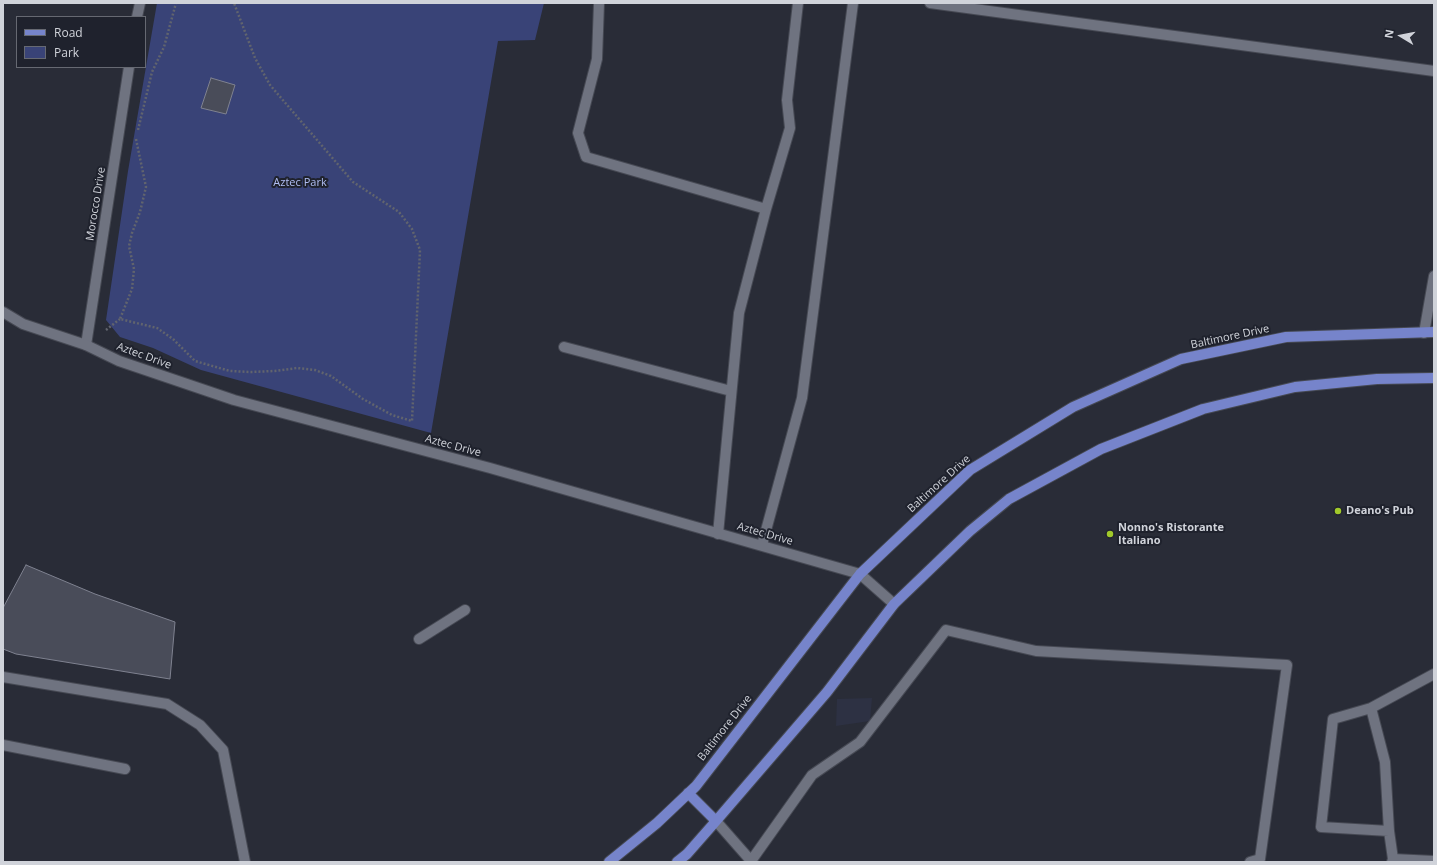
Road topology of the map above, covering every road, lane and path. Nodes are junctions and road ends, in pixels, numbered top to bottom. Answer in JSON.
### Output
{"nodes":[{"id":1,"x":140,"y":3,"type":"edge"},
{"id":2,"x":176,"y":3,"type":"edge"},
{"id":3,"x":234,"y":3,"type":"edge"},
{"id":4,"x":599,"y":3,"type":"edge"},
{"id":5,"x":798,"y":3,"type":"edge"},
{"id":6,"x":853,"y":3,"type":"edge"},
{"id":7,"x":930,"y":3,"type":"edge"},
{"id":8,"x":137,"y":16,"type":"edge"},
{"id":9,"x":129,"y":68,"type":"edge"},
{"id":10,"x":1434,"y":71,"type":"edge"},
{"id":11,"x":766,"y":208,"type":"junction"},
{"id":12,"x":1434,"y":276,"type":"edge"},
{"id":13,"x":3,"y":312,"type":"edge"},
{"id":14,"x":1429,"y":332,"type":"edge"},
{"id":15,"x":86,"y":345,"type":"junction"},
{"id":16,"x":564,"y":347,"type":"dead end"},
{"id":17,"x":1434,"y":378,"type":"edge"},
{"id":18,"x":731,"y":391,"type":"junction"},
{"id":19,"x":718,"y":534,"type":"junction"},
{"id":20,"x":762,"y":545,"type":"junction"},
{"id":21,"x":860,"y":574,"type":"junction"},
{"id":22,"x":894,"y":604,"type":"junction"},
{"id":23,"x":465,"y":610,"type":"dead end"},
{"id":24,"x":419,"y":639,"type":"dead end"},
{"id":25,"x":1434,"y":674,"type":"edge"},
{"id":26,"x":3,"y":677,"type":"edge"},
{"id":27,"x":1371,"y":708,"type":"junction"},
{"id":28,"x":3,"y":745,"type":"edge"},
{"id":29,"x":125,"y":769,"type":"dead end"},
{"id":30,"x":688,"y":793,"type":"junction"},
{"id":31,"x":716,"y":821,"type":"junction"},
{"id":32,"x":1389,"y":831,"type":"junction"},
{"id":33,"x":1393,"y":860,"type":"edge"},
{"id":34,"x":1434,"y":861,"type":"edge"},
{"id":35,"x":245,"y":862,"type":"edge"},
{"id":36,"x":609,"y":862,"type":"edge"},
{"id":37,"x":677,"y":862,"type":"edge"},
{"id":38,"x":751,"y":862,"type":"edge"},
{"id":39,"x":1250,"y":862,"type":"edge"}],
"edges":[{"from":1,"to":8,"type":"street"},
{"from":2,"to":3,"type":"path"},
{"from":4,"to":11,"type":"street"},
{"from":5,"to":11,"type":"street"},
{"from":6,"to":20,"type":"street"},
{"from":7,"to":10,"type":"street"},
{"from":9,"to":15,"type":"street","name":"Morocco Drive"},
{"from":11,"to":18,"type":"street"},
{"from":12,"to":14,"type":"street"},
{"from":13,"to":15,"type":"street","name":"Aztec Drive"},
{"from":14,"to":21,"type":"main road","name":"Baltimore Drive"},
{"from":15,"to":19,"type":"street","name":"Aztec Drive"},
{"from":16,"to":18,"type":"street"},
{"from":17,"to":22,"type":"main road"},
{"from":18,"to":19,"type":"street"},
{"from":19,"to":20,"type":"street","name":"Aztec Drive"},
{"from":20,"to":21,"type":"street","name":"Aztec Drive"},
{"from":21,"to":22,"type":"street","name":"Aztec Drive"},
{"from":21,"to":30,"type":"main road","name":"Baltimore Drive"},
{"from":22,"to":31,"type":"main road"},
{"from":23,"to":24,"type":"street"},
{"from":25,"to":27,"type":"street"},
{"from":26,"to":35,"type":"street"},
{"from":27,"to":32,"type":"street"},
{"from":27,"to":32,"type":"street"},
{"from":28,"to":29,"type":"street"},
{"from":30,"to":31,"type":"main road"},
{"from":30,"to":36,"type":"main road","name":"Baltimore Drive"},
{"from":31,"to":37,"type":"main road"},
{"from":31,"to":38,"type":"street"},
{"from":32,"to":33,"type":"street"},
{"from":33,"to":34,"type":"street"},
{"from":38,"to":39,"type":"street"}]}
